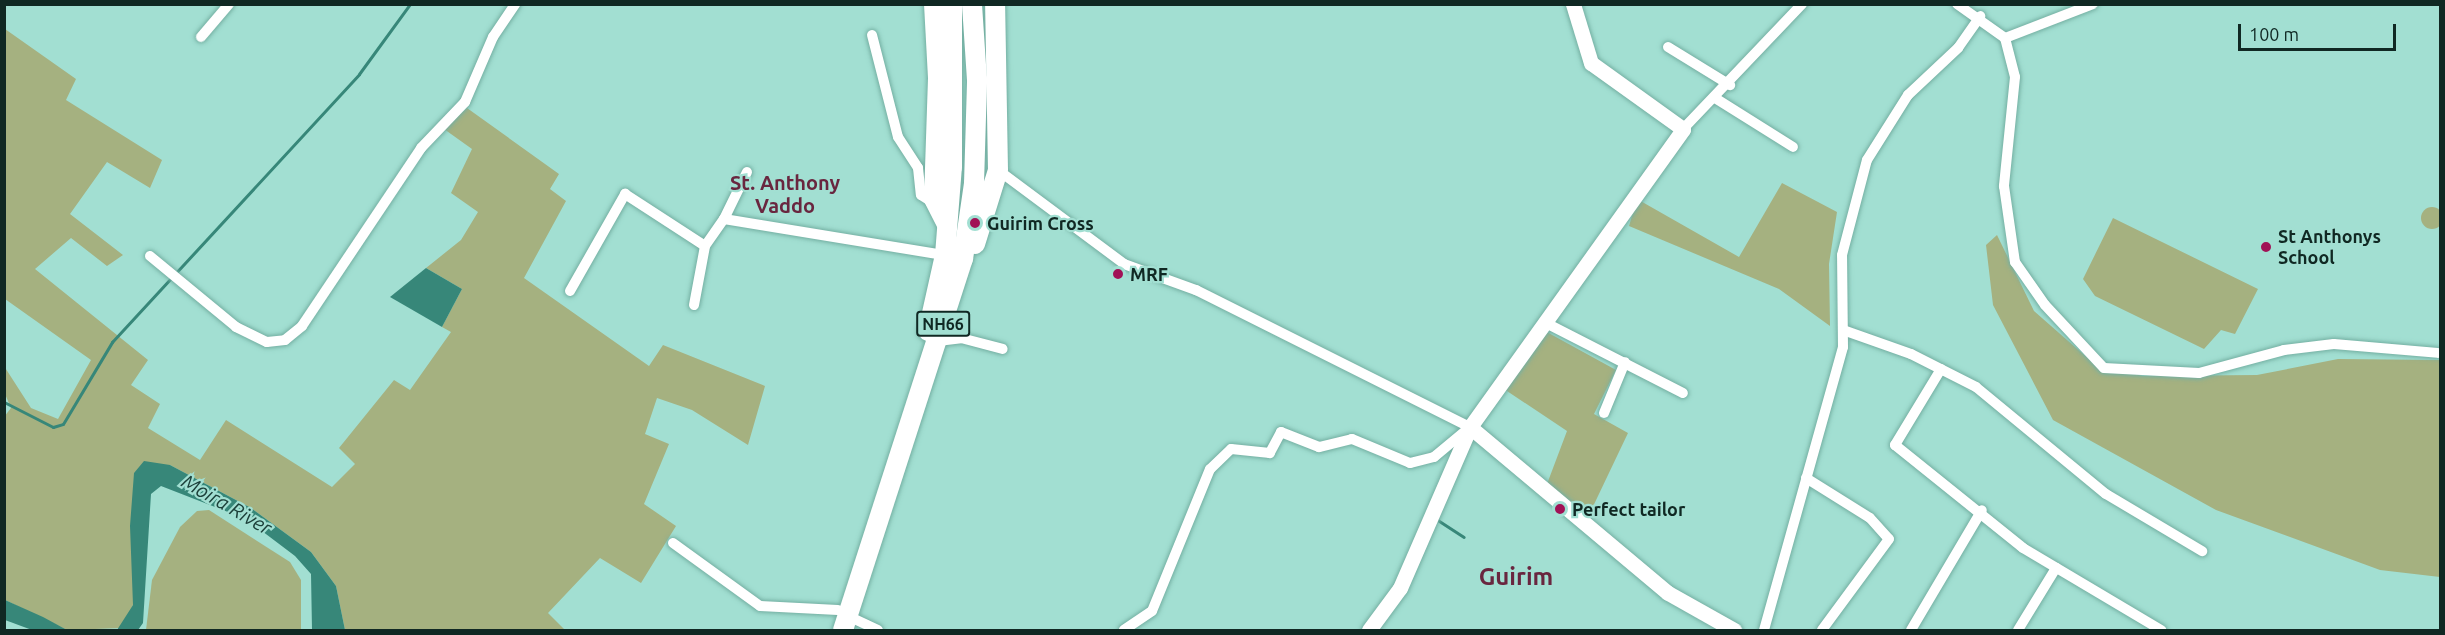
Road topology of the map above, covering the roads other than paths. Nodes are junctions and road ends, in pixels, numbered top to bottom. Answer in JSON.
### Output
{"nodes":[{"id":1,"x":230,"y":4,"type":"edge"},
{"id":2,"x":515,"y":4,"type":"edge"},
{"id":3,"x":933,"y":4,"type":"edge"},
{"id":4,"x":952,"y":4,"type":"edge"},
{"id":5,"x":972,"y":4,"type":"edge"},
{"id":6,"x":995,"y":4,"type":"edge"},
{"id":7,"x":1573,"y":4,"type":"edge"},
{"id":8,"x":1802,"y":4,"type":"edge"},
{"id":9,"x":1957,"y":4,"type":"edge"},
{"id":10,"x":2093,"y":4,"type":"edge"},
{"id":11,"x":1980,"y":16,"type":"junction"},
{"id":12,"x":872,"y":35,"type":"dead end"},
{"id":13,"x":201,"y":37,"type":"dead end"},
{"id":14,"x":2005,"y":38,"type":"junction"},
{"id":15,"x":1668,"y":47,"type":"dead end"},
{"id":16,"x":1730,"y":85,"type":"junction"},
{"id":17,"x":1715,"y":98,"type":"junction"},
{"id":18,"x":1683,"y":129,"type":"junction"},
{"id":19,"x":1793,"y":147,"type":"dead end"},
{"id":20,"x":998,"y":170,"type":"junction"},
{"id":21,"x":747,"y":172,"type":"dead end"},
{"id":22,"x":934,"y":203,"type":"junction"},
{"id":23,"x":724,"y":219,"type":"junction"},
{"id":24,"x":947,"y":224,"type":"junction"},
{"id":25,"x":705,"y":246,"type":"junction"},
{"id":26,"x":150,"y":256,"type":"dead end"},
{"id":27,"x":954,"y":257,"type":"junction"},
{"id":28,"x":570,"y":291,"type":"dead end"},
{"id":29,"x":694,"y":304,"type":"dead end"},
{"id":30,"x":1544,"y":322,"type":"junction"},
{"id":31,"x":1843,"y":330,"type":"junction"},
{"id":32,"x":938,"y":341,"type":"junction"},
{"id":33,"x":1003,"y":349,"type":"dead end"},
{"id":34,"x":2438,"y":353,"type":"dead end"},
{"id":35,"x":1625,"y":362,"type":"junction"},
{"id":36,"x":1941,"y":369,"type":"junction"},
{"id":37,"x":1683,"y":393,"type":"dead end"},
{"id":38,"x":1604,"y":413,"type":"dead end"},
{"id":39,"x":1470,"y":427,"type":"junction"},
{"id":40,"x":1806,"y":478,"type":"junction"},
{"id":41,"x":1982,"y":510,"type":"junction"},
{"id":42,"x":673,"y":543,"type":"dead end"},
{"id":43,"x":2202,"y":551,"type":"dead end"},
{"id":44,"x":2056,"y":568,"type":"junction"},
{"id":45,"x":843,"y":619,"type":"edge"},
{"id":46,"x":831,"y":630,"type":"edge"},
{"id":47,"x":878,"y":630,"type":"edge"},
{"id":48,"x":1124,"y":630,"type":"edge"},
{"id":49,"x":1369,"y":630,"type":"edge"},
{"id":50,"x":1734,"y":630,"type":"edge"},
{"id":51,"x":1764,"y":630,"type":"edge"},
{"id":52,"x":1822,"y":630,"type":"edge"},
{"id":53,"x":1911,"y":630,"type":"edge"},
{"id":54,"x":2018,"y":630,"type":"edge"},
{"id":55,"x":2161,"y":630,"type":"edge"}],
"edges":[{"from":1,"to":13,"type":"street"},
{"from":2,"to":26,"type":"street"},
{"from":3,"to":22,"type":"highway"},
{"from":4,"to":24,"type":"highway","number":"NH66"},
{"from":5,"to":27,"type":"highway","number":"NH66"},
{"from":6,"to":20,"type":"highway"},
{"from":7,"to":18,"type":"street"},
{"from":8,"to":16,"type":"street"},
{"from":9,"to":11,"type":"street"},
{"from":10,"to":14,"type":"street"},
{"from":11,"to":14,"type":"street"},
{"from":11,"to":31,"type":"street"},
{"from":12,"to":22,"type":"street"},
{"from":14,"to":34,"type":"street"},
{"from":15,"to":16,"type":"street"},
{"from":16,"to":17,"type":"street"},
{"from":17,"to":18,"type":"street"},
{"from":17,"to":19,"type":"street"},
{"from":18,"to":30,"type":"street"},
{"from":20,"to":27,"type":"highway"},
{"from":20,"to":39,"type":"street"},
{"from":21,"to":23,"type":"street"},
{"from":22,"to":24,"type":"highway"},
{"from":23,"to":25,"type":"street"},
{"from":23,"to":27,"type":"street"},
{"from":24,"to":27,"type":"highway","number":"NH66"},
{"from":25,"to":28,"type":"street"},
{"from":25,"to":29,"type":"street"},
{"from":27,"to":32,"type":"highway","number":"NH66"},
{"from":27,"to":45,"type":"highway","number":"NH66"},
{"from":30,"to":35,"type":"street"},
{"from":30,"to":39,"type":"street"},
{"from":31,"to":36,"type":"street"},
{"from":31,"to":40,"type":"street"},
{"from":32,"to":33,"type":"street"},
{"from":32,"to":45,"type":"highway","number":"NH66"},
{"from":35,"to":37,"type":"street"},
{"from":35,"to":38,"type":"street"},
{"from":36,"to":41,"type":"street"},
{"from":36,"to":43,"type":"street"},
{"from":39,"to":48,"type":"street"},
{"from":39,"to":49,"type":"street"},
{"from":39,"to":50,"type":"street"},
{"from":40,"to":51,"type":"street"},
{"from":40,"to":52,"type":"street"},
{"from":41,"to":44,"type":"street"},
{"from":41,"to":53,"type":"street"},
{"from":42,"to":45,"type":"street"},
{"from":44,"to":54,"type":"street"},
{"from":44,"to":55,"type":"street"},
{"from":45,"to":46,"type":"highway","number":"NH66"},
{"from":45,"to":47,"type":"street"}]}
